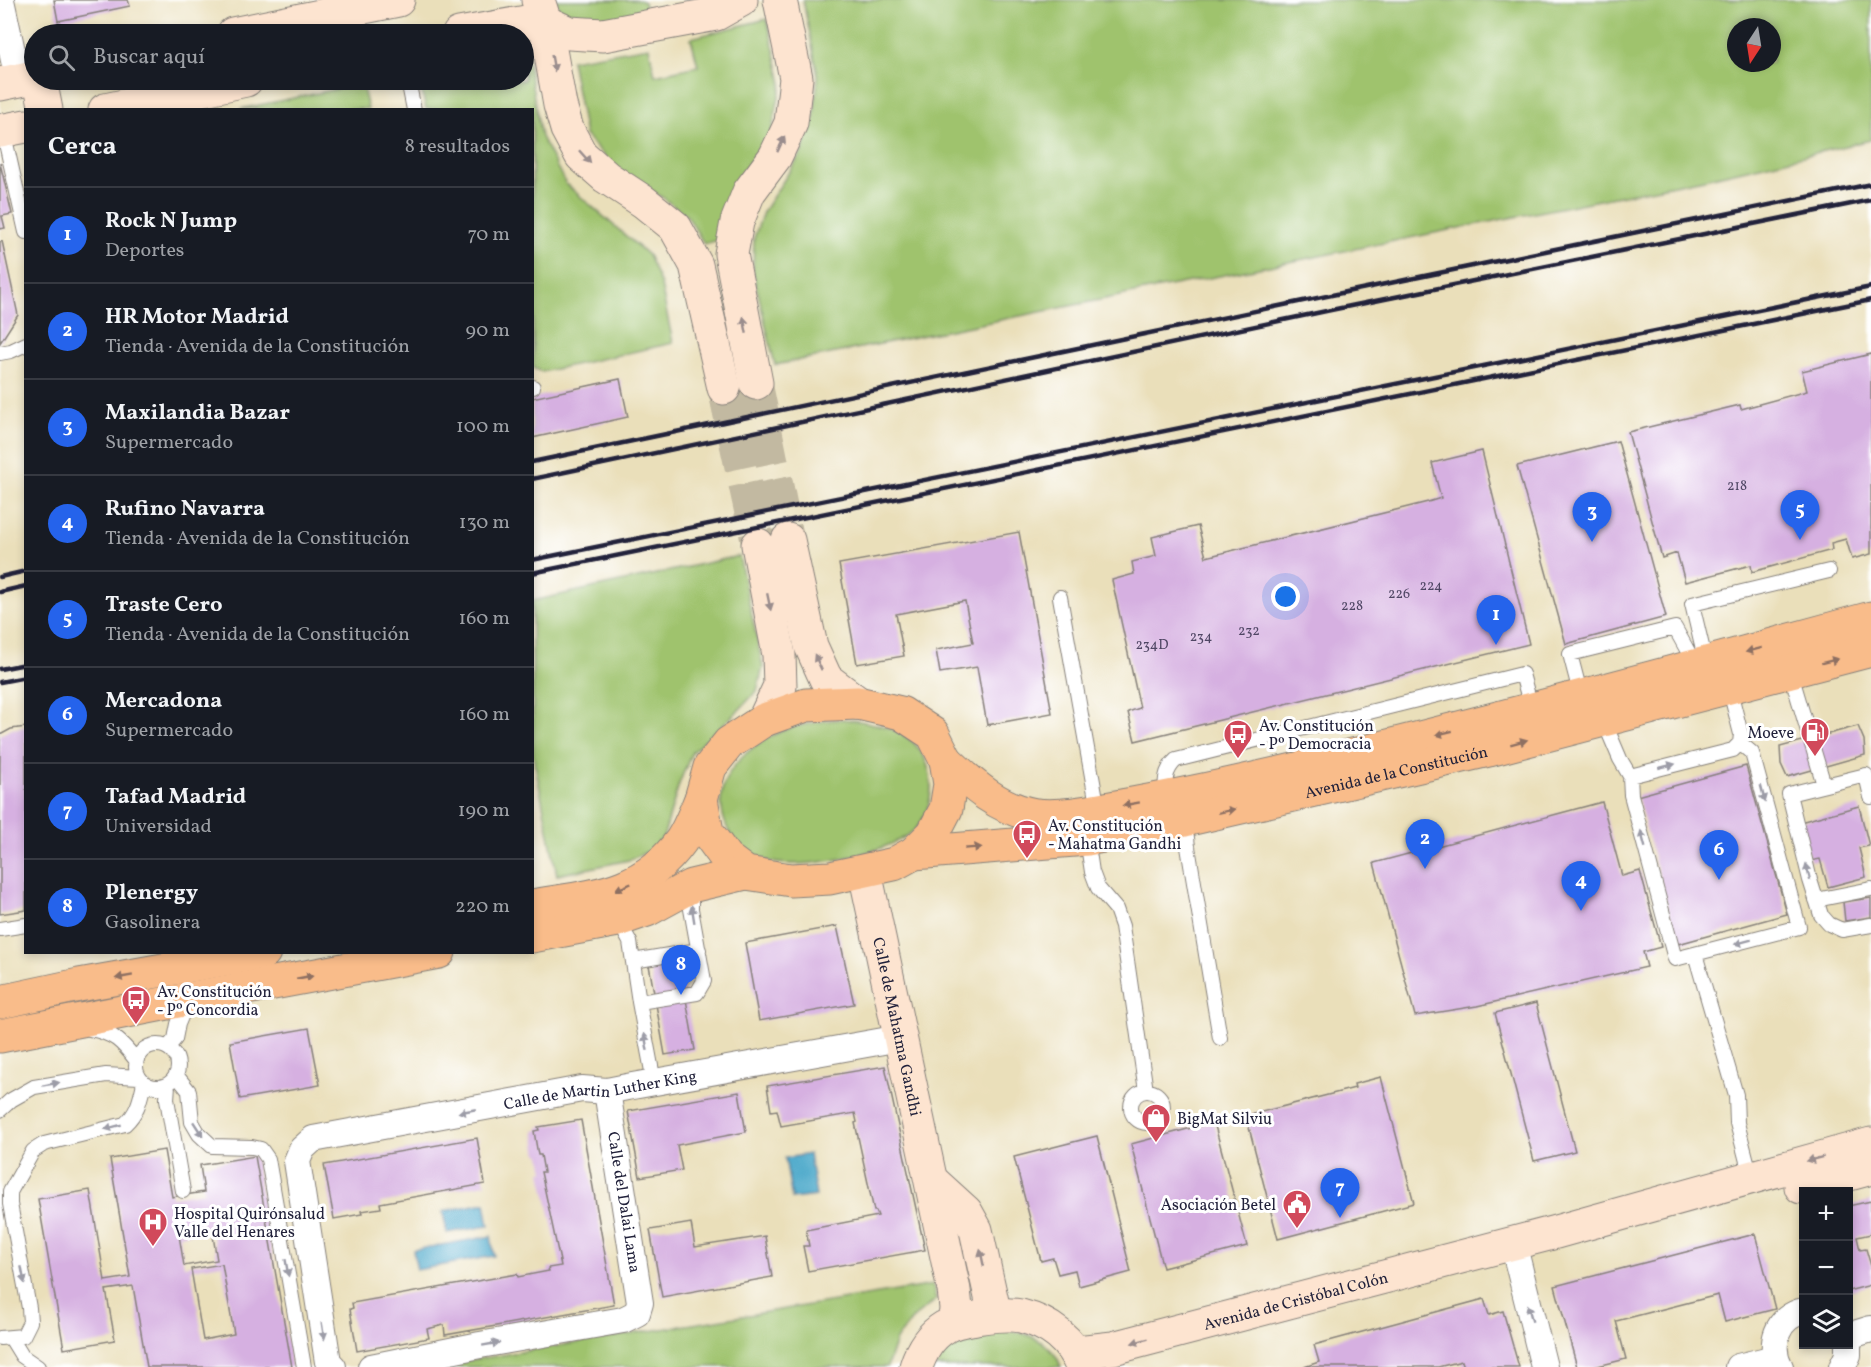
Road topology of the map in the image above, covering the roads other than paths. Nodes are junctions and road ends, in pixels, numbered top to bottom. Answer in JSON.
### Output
{"nodes":[{"id":1,"x":1,"y":0,"type":"edge"},
{"id":2,"x":398,"y":0,"type":"edge"},
{"id":3,"x":741,"y":0,"type":"edge"},
{"id":4,"x":780,"y":0,"type":"edge"},
{"id":5,"x":542,"y":14,"type":"edge"},
{"id":6,"x":282,"y":24,"type":"edge"},
{"id":7,"x":500,"y":24,"type":"edge"},
{"id":8,"x":20,"y":81,"type":"edge"},
{"id":9,"x":42,"y":90,"type":"edge"},
{"id":10,"x":199,"y":90,"type":"edge"},
{"id":11,"x":410,"y":90,"type":"edge"},
{"id":12,"x":46,"y":108,"type":"edge"},
{"id":13,"x":114,"y":108,"type":"edge"},
{"id":14,"x":414,"y":108,"type":"edge"},
{"id":15,"x":7,"y":126,"type":"edge"},
{"id":16,"x":24,"y":221,"type":"edge"},
{"id":17,"x":24,"y":345,"type":"edge"},
{"id":18,"x":0,"y":353,"type":"edge"},
{"id":19,"x":756,"y":383,"type":"tunnel mouth"},
{"id":20,"x":724,"y":388,"type":"tunnel mouth"},
{"id":21,"x":1829,"y":571,"type":"dead end"},
{"id":22,"x":1060,"y":597,"type":"dead end"},
{"id":23,"x":1871,"y":618,"type":"edge"},
{"id":24,"x":1871,"y":650,"type":"edge"},
{"id":25,"x":1701,"y":664,"type":"junction"},
{"id":26,"x":1790,"y":671,"type":"junction"},
{"id":27,"x":1729,"y":687,"type":"junction"},
{"id":28,"x":858,"y":703,"type":"junction"},
{"id":29,"x":1592,"y":708,"type":"junction"},
{"id":30,"x":764,"y":720,"type":"junction"},
{"id":31,"x":1740,"y":743,"type":"junction"},
{"id":32,"x":946,"y":760,"type":"junction"},
{"id":33,"x":1630,"y":776,"type":"junction"},
{"id":34,"x":1824,"y":785,"type":"junction"},
{"id":35,"x":1871,"y":796,"type":"edge"},
{"id":36,"x":701,"y":799,"type":"junction"},
{"id":37,"x":1176,"y":809,"type":"junction"},
{"id":38,"x":1092,"y":824,"type":"junction"},
{"id":39,"x":914,"y":854,"type":"junction"},
{"id":40,"x":865,"y":872,"type":"junction"},
{"id":41,"x":746,"y":873,"type":"junction"},
{"id":42,"x":691,"y":886,"type":"junction"},
{"id":43,"x":1871,"y":889,"type":"edge"},
{"id":44,"x":1816,"y":900,"type":"junction"},
{"id":45,"x":534,"y":906,"type":"edge"},
{"id":46,"x":618,"y":920,"type":"junction"},
{"id":47,"x":1871,"y":925,"type":"edge"},
{"id":48,"x":24,"y":926,"type":"edge"},
{"id":49,"x":0,"y":929,"type":"edge"},
{"id":50,"x":534,"y":936,"type":"edge"},
{"id":51,"x":699,"y":950,"type":"junction"},
{"id":52,"x":246,"y":954,"type":"edge"},
{"id":53,"x":428,"y":954,"type":"edge"},
{"id":54,"x":1695,"y":954,"type":"junction"},
{"id":55,"x":633,"y":961,"type":"junction"},
{"id":56,"x":188,"y":999,"type":"junction"},
{"id":57,"x":0,"y":1002,"type":"edge"},
{"id":58,"x":639,"y":1002,"type":"junction"},
{"id":59,"x":31,"y":1030,"type":"edge"},
{"id":60,"x":900,"y":1038,"type":"junction"},
{"id":61,"x":1220,"y":1038,"type":"dead end"},
{"id":62,"x":0,"y":1045,"type":"edge"},
{"id":63,"x":168,"y":1047,"type":"junction"},
{"id":64,"x":136,"y":1060,"type":"junction"},
{"id":65,"x":141,"y":1080,"type":"junction"},
{"id":66,"x":172,"y":1081,"type":"junction"},
{"id":67,"x":654,"y":1082,"type":"junction"},
{"id":68,"x":607,"y":1091,"type":"junction"},
{"id":69,"x":1146,"y":1091,"type":"dead end"},
{"id":70,"x":0,"y":1110,"type":"edge"},
{"id":71,"x":1871,"y":1144,"type":"edge"},
{"id":72,"x":1871,"y":1168,"type":"edge"},
{"id":73,"x":1751,"y":1176,"type":"junction"},
{"id":74,"x":932,"y":1181,"type":"junction"},
{"id":75,"x":183,"y":1191,"type":"dead end"},
{"id":76,"x":1515,"y":1251,"type":"junction"},
{"id":77,"x":1799,"y":1312,"type":"edge"},
{"id":78,"x":995,"y":1315,"type":"junction"},
{"id":79,"x":955,"y":1322,"type":"junction"},
{"id":80,"x":1871,"y":1329,"type":"edge"},
{"id":81,"x":1853,"y":1334,"type":"edge"},
{"id":82,"x":5,"y":1338,"type":"edge"},
{"id":83,"x":1848,"y":1349,"type":"edge"},
{"id":84,"x":1079,"y":1360,"type":"edge"},
{"id":85,"x":1777,"y":1362,"type":"edge"},
{"id":86,"x":38,"y":1367,"type":"edge"},
{"id":87,"x":304,"y":1367,"type":"edge"},
{"id":88,"x":333,"y":1367,"type":"edge"},
{"id":89,"x":371,"y":1367,"type":"edge"},
{"id":90,"x":916,"y":1367,"type":"edge"},
{"id":91,"x":1127,"y":1367,"type":"edge"},
{"id":92,"x":1544,"y":1367,"type":"edge"},
{"id":93,"x":1738,"y":1367,"type":"edge"},
{"id":94,"x":1842,"y":1367,"type":"edge"}],
"edges":[{"from":1,"to":8,"type":"street"},
{"from":2,"to":6,"type":"street"},
{"from":3,"to":5,"type":"street"},
{"from":19,"to":4,"type":"street","one_way":true},
{"from":5,"to":7,"type":"street"},
{"from":5,"to":20,"type":"street","one_way":true},
{"from":9,"to":12,"type":"street"},
{"from":10,"to":13,"type":"street"},
{"from":11,"to":14,"type":"lane"},
{"from":15,"to":16,"type":"lane"},
{"from":17,"to":18,"type":"lane"},
{"from":21,"to":25,"type":"lane"},
{"from":22,"to":38,"type":"lane"},
{"from":23,"to":25,"type":"main road","name":"Avenida de la Constitución","one_way":true},
{"from":26,"to":24,"type":"main road","name":"Avenida de la Constitución","one_way":true},
{"from":25,"to":29,"type":"main road","name":"Avenida de la Constitución"},
{"from":25,"to":29,"type":"lane"},
{"from":26,"to":27,"type":"main road","name":"Avenida de la Constitución"},
{"from":26,"to":34,"type":"lane"},
{"from":27,"to":29,"type":"main road","name":"Avenida de la Constitución"},
{"from":27,"to":31,"type":"lane"},
{"from":28,"to":30,"type":"main road"},
{"from":28,"to":30,"type":"street","one_way":true},
{"from":28,"to":32,"type":"main road"},
{"from":29,"to":33,"type":"lane"},
{"from":37,"to":29,"type":"main road","name":"Avenida de la Constitución","one_way":true},
{"from":29,"to":37,"type":"main road","name":"Avenida de la Constitución"},
{"from":30,"to":36,"type":"main road"},
{"from":33,"to":31,"type":"lane","one_way":true},
{"from":31,"to":54,"type":"lane","one_way":true},
{"from":32,"to":38,"type":"main road","name":"Avenida de la Constitución"},
{"from":32,"to":39,"type":"main road"},
{"from":54,"to":33,"type":"lane","one_way":true},
{"from":34,"to":35,"type":"lane"},
{"from":44,"to":34,"type":"lane","one_way":true},
{"from":36,"to":41,"type":"main road"},
{"from":36,"to":45,"type":"main road","one_way":true},
{"from":37,"to":38,"type":"main road","name":"Avenida de la Constitución"},
{"from":37,"to":61,"type":"lane"},
{"from":39,"to":38,"type":"main road","name":"Avenida de la Constitución","one_way":true},
{"from":38,"to":69,"type":"lane"},
{"from":39,"to":40,"type":"main road"},
{"from":40,"to":41,"type":"main road"},
{"from":40,"to":60,"type":"street","name":"Calle de Mahatma Gandhi"},
{"from":41,"to":42,"type":"main road"},
{"from":42,"to":46,"type":"main road"},
{"from":51,"to":42,"type":"lane","one_way":true},
{"from":43,"to":44,"type":"lane"},
{"from":44,"to":47,"type":"lane"},
{"from":46,"to":50,"type":"main road"},
{"from":46,"to":55,"type":"lane"},
{"from":48,"to":49,"type":"lane"},
{"from":51,"to":55,"type":"lane"},
{"from":51,"to":58,"type":"lane"},
{"from":52,"to":57,"type":"main road","one_way":true},
{"from":56,"to":53,"type":"main road","one_way":true},
{"from":54,"to":73,"type":"lane"},
{"from":55,"to":58,"type":"lane"},
{"from":56,"to":59,"type":"main road"},
{"from":56,"to":63,"type":"lane"},
{"from":67,"to":58,"type":"lane","one_way":true},
{"from":59,"to":62,"type":"main road"},
{"from":59,"to":64,"type":"lane"},
{"from":60,"to":67,"type":"street","name":"Calle de Martin Luther King"},
{"from":60,"to":74,"type":"street","name":"Calle de Mahatma Gandhi"},
{"from":63,"to":64,"type":"lane"},
{"from":63,"to":66,"type":"lane"},
{"from":64,"to":65,"type":"lane"},
{"from":65,"to":66,"type":"lane"},
{"from":70,"to":65,"type":"lane","one_way":true},
{"from":65,"to":82,"type":"lane","one_way":true},
{"from":66,"to":75,"type":"lane"},
{"from":66,"to":87,"type":"lane","one_way":true},
{"from":67,"to":68,"type":"street","name":"Calle de Martin Luther King"},
{"from":68,"to":88,"type":"street","name":"Calle de Martin Luther King","one_way":true},
{"from":89,"to":68,"type":"street","name":"Calle del Dalai Lama","one_way":true},
{"from":71,"to":73,"type":"street","name":"Avenida de Cristóbal Colón","one_way":true},
{"from":72,"to":76,"type":"street","name":"Avenida de Cristóbal Colón"},
{"from":73,"to":76,"type":"street","name":"Avenida de Cristóbal Colón"},
{"from":78,"to":74,"type":"street","one_way":true},
{"from":74,"to":79,"type":"street","name":"Calle de Mahatma Gandhi"},
{"from":76,"to":84,"type":"street","name":"Avenida de Cristóbal Colón","one_way":true},
{"from":76,"to":91,"type":"street","name":"Avenida de Cristóbal Colón"},
{"from":92,"to":76,"type":"street","one_way":true},
{"from":77,"to":85,"type":"street"},
{"from":78,"to":79,"type":"street"},
{"from":78,"to":84,"type":"street"},
{"from":79,"to":90,"type":"street"},
{"from":80,"to":81,"type":"street"},
{"from":82,"to":86,"type":"lane"},
{"from":83,"to":94,"type":"street"},
{"from":85,"to":93,"type":"street"}]}
